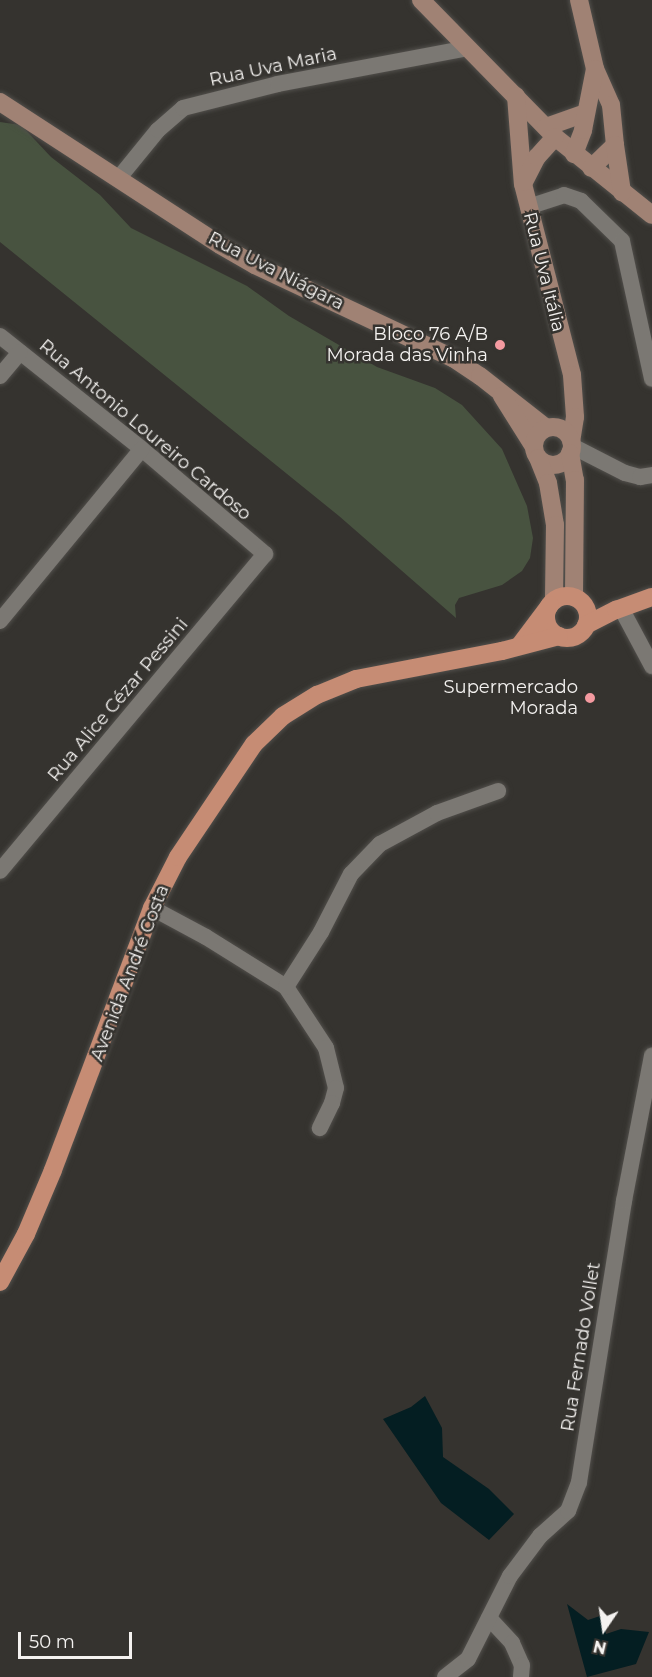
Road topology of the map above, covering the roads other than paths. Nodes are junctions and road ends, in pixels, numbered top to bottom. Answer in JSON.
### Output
{"nodes":[{"id":1,"x":421,"y":0,"type":"edge"},
{"id":2,"x":579,"y":0,"type":"edge"},
{"id":3,"x":468,"y":48,"type":"junction"},
{"id":4,"x":595,"y":69,"type":"junction"},
{"id":5,"x":516,"y":96,"type":"junction"},
{"id":6,"x":0,"y":102,"type":"edge"},
{"id":7,"x":586,"y":113,"type":"junction"},
{"id":8,"x":550,"y":132,"type":"junction"},
{"id":9,"x":615,"y":146,"type":"junction"},
{"id":10,"x":574,"y":154,"type":"junction"},
{"id":11,"x":591,"y":168,"type":"junction"},
{"id":12,"x":118,"y":179,"type":"junction"},
{"id":13,"x":523,"y":184,"type":"junction"},
{"id":14,"x":622,"y":192,"type":"junction"},
{"id":15,"x":528,"y":207,"type":"junction"},
{"id":16,"x":652,"y":215,"type":"edge"},
{"id":17,"x":0,"y":336,"type":"edge"},
{"id":18,"x":20,"y":352,"type":"junction"},
{"id":19,"x":566,"y":361,"type":"junction"},
{"id":20,"x":0,"y":376,"type":"edge"},
{"id":21,"x":652,"y":379,"type":"edge"},
{"id":22,"x":498,"y":390,"type":"junction"},
{"id":23,"x":552,"y":428,"type":"junction"},
{"id":24,"x":571,"y":447,"type":"junction"},
{"id":25,"x":142,"y":449,"type":"junction"},
{"id":26,"x":536,"y":452,"type":"junction"},
{"id":27,"x":652,"y":475,"type":"edge"},
{"id":28,"x":265,"y":554,"type":"joint"},
{"id":29,"x":652,"y":597,"type":"edge"},
{"id":30,"x":579,"y":601,"type":"junction"},
{"id":31,"x":552,"y":603,"type":"junction"},
{"id":32,"x":618,"y":609,"type":"junction"},
{"id":33,"x":0,"y":621,"type":"edge"},
{"id":34,"x":586,"y":625,"type":"junction"},
{"id":35,"x":559,"y":636,"type":"junction"},
{"id":36,"x":520,"y":645,"type":"junction"},
{"id":37,"x":652,"y":666,"type":"edge"},
{"id":38,"x":498,"y":791,"type":"dead end"},
{"id":39,"x":0,"y":872,"type":"edge"},
{"id":40,"x":152,"y":908,"type":"junction"},
{"id":41,"x":286,"y":987,"type":"junction"},
{"id":42,"x":652,"y":1056,"type":"edge"},
{"id":43,"x":320,"y":1128,"type":"dead end"},
{"id":44,"x":0,"y":1282,"type":"edge"},
{"id":45,"x":489,"y":1618,"type":"junction"},
{"id":46,"x":445,"y":1677,"type":"edge"},
{"id":47,"x":521,"y":1677,"type":"edge"}],
"edges":[{"from":1,"to":3,"type":"street"},
{"from":2,"to":4,"type":"street"},
{"from":3,"to":5,"type":"street"},
{"from":3,"to":12,"type":"street","name":"Rua Uva Maria"},
{"from":4,"to":7,"type":"street"},
{"from":4,"to":9,"type":"street"},
{"from":5,"to":8,"type":"street"},
{"from":5,"to":13,"type":"street","name":"Rua Uva Itália"},
{"from":6,"to":12,"type":"street","name":"Rua Uva Niágara"},
{"from":7,"to":8,"type":"street"},
{"from":7,"to":10,"type":"street"},
{"from":8,"to":10,"type":"street"},
{"from":8,"to":13,"type":"street"},
{"from":9,"to":11,"type":"street"},
{"from":9,"to":14,"type":"street"},
{"from":10,"to":11,"type":"street"},
{"from":11,"to":14,"type":"street"},
{"from":12,"to":22,"type":"street","name":"Rua Uva Niágara"},
{"from":13,"to":15,"type":"street","name":"Rua Uva Itália"},
{"from":14,"to":16,"type":"street"},
{"from":15,"to":19,"type":"street","name":"Rua Uva Itália"},
{"from":15,"to":21,"type":"street"},
{"from":17,"to":18,"type":"street","name":"Rua Antonio Loureiro Cardoso"},
{"from":18,"to":20,"type":"street"},
{"from":18,"to":25,"type":"street","name":"Rua Antonio Loureiro Cardoso"},
{"from":19,"to":23,"type":"street","name":"Rua Uva Itália"},
{"from":19,"to":24,"type":"street","name":"Rua Uva Itália"},
{"from":22,"to":23,"type":"street","name":"Rua Uva Niágara"},
{"from":22,"to":26,"type":"street","name":"Rua Uva Niágara"},
{"from":23,"to":24,"type":"street"},
{"from":23,"to":26,"type":"street"},
{"from":24,"to":26,"type":"street"},
{"from":24,"to":27,"type":"street"},
{"from":24,"to":30,"type":"street"},
{"from":25,"to":28,"type":"street","name":"Rua Antonio Loureiro Cardoso"},
{"from":25,"to":33,"type":"street"},
{"from":26,"to":31,"type":"street","name":"Rua Uva Niágara"},
{"from":28,"to":39,"type":"street","name":"Rua Alice Cézar Pessini"},
{"from":29,"to":32,"type":"main road"},
{"from":30,"to":31,"type":"main road"},
{"from":30,"to":32,"type":"main road"},
{"from":30,"to":34,"type":"main road"},
{"from":31,"to":35,"type":"main road"},
{"from":31,"to":36,"type":"main road"},
{"from":32,"to":34,"type":"main road"},
{"from":32,"to":37,"type":"street"},
{"from":34,"to":35,"type":"main road"},
{"from":35,"to":36,"type":"main road","name":"Avenida André Costa"},
{"from":36,"to":40,"type":"main road","name":"Avenida André Costa"},
{"from":38,"to":41,"type":"street"},
{"from":40,"to":41,"type":"street"},
{"from":40,"to":44,"type":"main road","name":"Avenida André Costa"},
{"from":41,"to":43,"type":"street"},
{"from":42,"to":45,"type":"street","name":"Rua Fernado Vollet"},
{"from":45,"to":46,"type":"street","name":"Rua Fernado Vollet"},
{"from":45,"to":47,"type":"street"}]}
